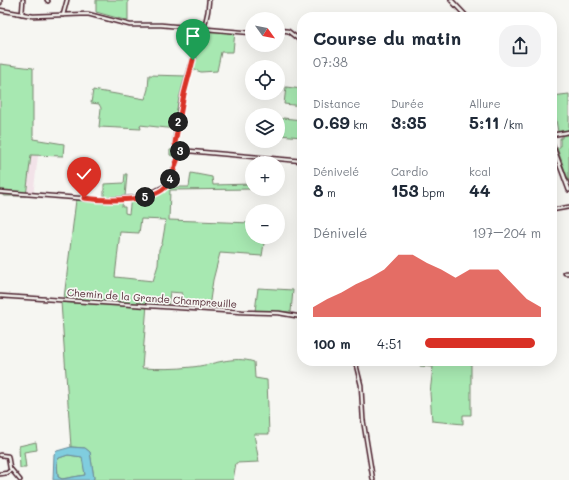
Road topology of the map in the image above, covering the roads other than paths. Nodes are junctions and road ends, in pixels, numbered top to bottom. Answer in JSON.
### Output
{"nodes":[{"id":1,"x":22,"y":0,"type":"edge"},
{"id":2,"x":66,"y":0,"type":"edge"},
{"id":3,"x":209,"y":0,"type":"edge"},
{"id":4,"x":451,"y":0,"type":"edge"},
{"id":5,"x":0,"y":10,"type":"edge"},
{"id":6,"x":462,"y":12,"type":"edge"},
{"id":7,"x":22,"y":14,"type":"junction"},
{"id":8,"x":63,"y":15,"type":"junction"},
{"id":9,"x":204,"y":30,"type":"junction"},
{"id":10,"x":285,"y":31,"type":"edge"},
{"id":11,"x":245,"y":33,"type":"edge"},
{"id":12,"x":297,"y":38,"type":"edge"},
{"id":13,"x":569,"y":132,"type":"edge"},
{"id":14,"x":557,"y":134,"type":"edge"},
{"id":15,"x":181,"y":152,"type":"junction"},
{"id":16,"x":557,"y":158,"type":"edge"},
{"id":17,"x":297,"y":161,"type":"edge"},
{"id":18,"x":569,"y":190,"type":"edge"},
{"id":19,"x":0,"y":192,"type":"edge"},
{"id":20,"x":569,"y":207,"type":"edge"},
{"id":21,"x":557,"y":209,"type":"edge"},
{"id":22,"x":565,"y":273,"type":"dead end"},
{"id":23,"x":569,"y":273,"type":"edge"},
{"id":24,"x":0,"y":296,"type":"edge"},
{"id":25,"x":297,"y":316,"type":"edge"},
{"id":26,"x":357,"y":366,"type":"edge"},
{"id":27,"x":0,"y":455,"type":"edge"},
{"id":28,"x":11,"y":470,"type":"junction"},
{"id":29,"x":0,"y":474,"type":"edge"},
{"id":30,"x":20,"y":480,"type":"edge"},
{"id":31,"x":373,"y":480,"type":"edge"}],
"edges":[{"from":1,"to":7,"type":"street"},
{"from":2,"to":8,"type":"street"},
{"from":3,"to":9,"type":"street"},
{"from":4,"to":6,"type":"street"},
{"from":5,"to":7,"type":"street"},
{"from":7,"to":8,"type":"street"},
{"from":8,"to":9,"type":"street"},
{"from":9,"to":11,"type":"street"},
{"from":9,"to":15,"type":"street"},
{"from":10,"to":12,"type":"street"},
{"from":13,"to":14,"type":"street"},
{"from":15,"to":17,"type":"street"},
{"from":15,"to":19,"type":"street"},
{"from":16,"to":18,"type":"street"},
{"from":20,"to":21,"type":"street"},
{"from":22,"to":23,"type":"street"},
{"from":24,"to":25,"type":"street","name":"Chemin de la Grande Champreuille"},
{"from":26,"to":31,"type":"street"},
{"from":27,"to":28,"type":"street"},
{"from":28,"to":29,"type":"street"},
{"from":28,"to":30,"type":"street"}]}
